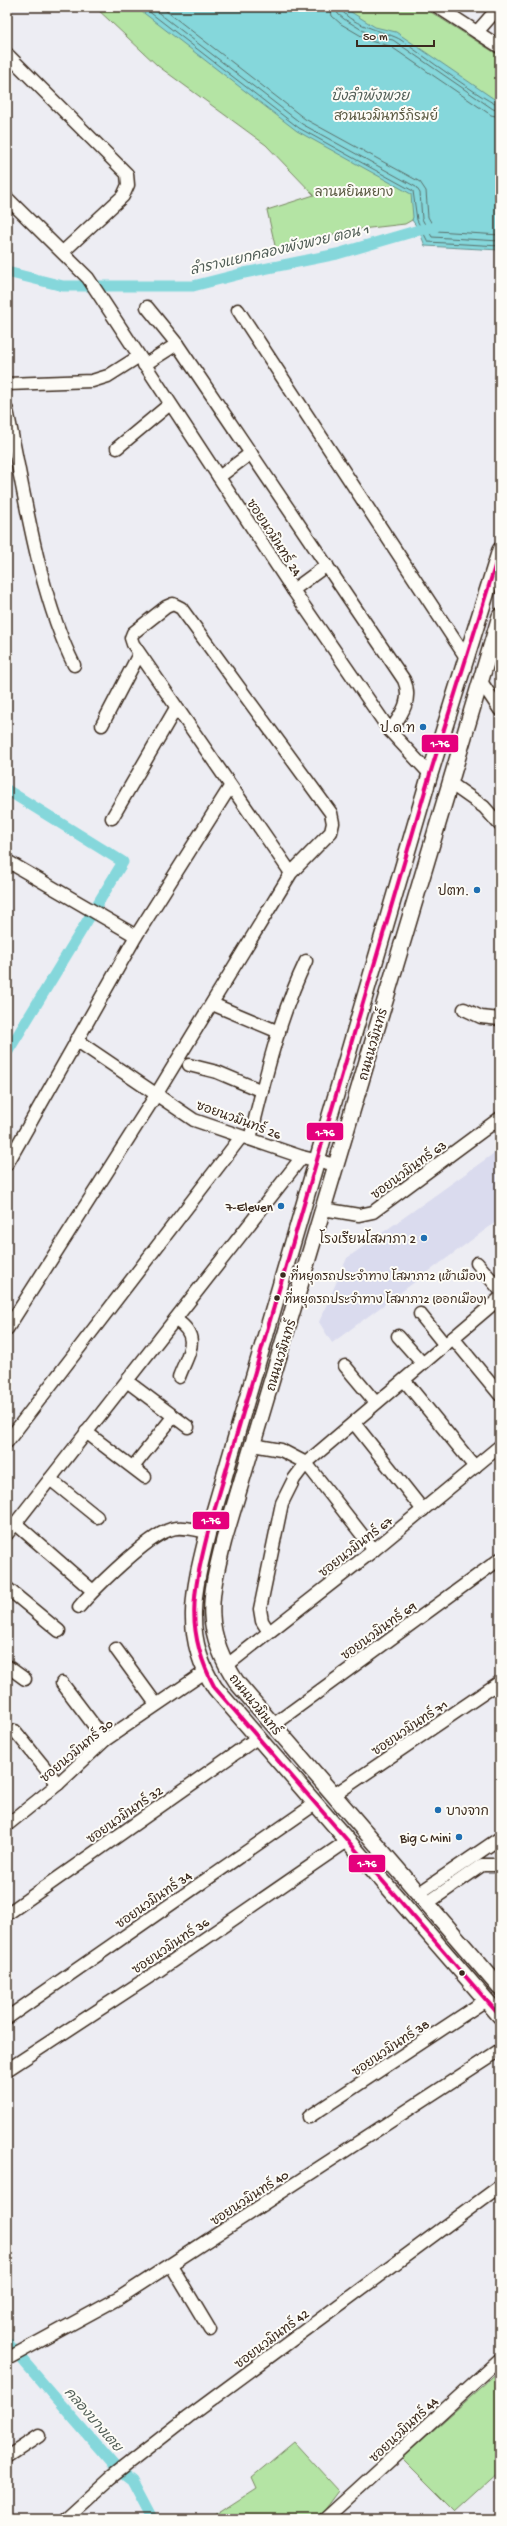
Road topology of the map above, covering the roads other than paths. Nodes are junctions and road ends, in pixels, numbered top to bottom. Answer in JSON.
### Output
{"nodes":[{"id":1,"x":438,"y":7,"type":"edge"},
{"id":2,"x":499,"y":7,"type":"edge"},
{"id":3,"x":477,"y":32,"type":"junction"},
{"id":4,"x":500,"y":47,"type":"edge"},
{"id":5,"x":7,"y":54,"type":"edge"},
{"id":6,"x":7,"y":198,"type":"edge"},
{"id":7,"x":64,"y":251,"type":"junction"},
{"id":8,"x":147,"y":307,"type":"dead end"},
{"id":9,"x":238,"y":310,"type":"dead end"},
{"id":10,"x":177,"y":344,"type":"junction"},
{"id":11,"x":141,"y":361,"type":"junction"},
{"id":12,"x":7,"y":384,"type":"edge"},
{"id":13,"x":170,"y":404,"type":"junction"},
{"id":14,"x":7,"y":410,"type":"edge"},
{"id":15,"x":117,"y":448,"type":"dead end"},
{"id":16,"x":251,"y":453,"type":"junction"},
{"id":17,"x":219,"y":477,"type":"junction"},
{"id":18,"x":500,"y":550,"type":"edge"},
{"id":19,"x":327,"y":565,"type":"junction"},
{"id":20,"x":293,"y":590,"type":"junction"},
{"id":21,"x":500,"y":616,"type":"edge"},
{"id":22,"x":140,"y":654,"type":"junction"},
{"id":23,"x":467,"y":659,"type":"junction"},
{"id":24,"x":74,"y":665,"type":"dead end"},
{"id":25,"x":480,"y":680,"type":"junction"},
{"id":26,"x":176,"y":708,"type":"junction"},
{"id":27,"x":500,"y":710,"type":"edge"},
{"id":28,"x":102,"y":725,"type":"dead end"},
{"id":29,"x":390,"y":731,"type":"junction"},
{"id":30,"x":430,"y":774,"type":"junction"},
{"id":31,"x":450,"y":783,"type":"junction"},
{"id":32,"x":230,"y":788,"type":"junction"},
{"id":33,"x":112,"y":818,"type":"dead end"},
{"id":34,"x":500,"y":826,"type":"edge"},
{"id":35,"x":7,"y":861,"type":"edge"},
{"id":36,"x":291,"y":873,"type":"junction"},
{"id":37,"x":136,"y":936,"type":"junction"},
{"id":38,"x":306,"y":961,"type":"dead end"},
{"id":39,"x":217,"y":1006,"type":"dead end"},
{"id":40,"x":464,"y":1009,"type":"dead end"},
{"id":41,"x":500,"y":1019,"type":"edge"},
{"id":42,"x":278,"y":1032,"type":"junction"},
{"id":43,"x":76,"y":1040,"type":"junction"},
{"id":44,"x":189,"y":1065,"type":"dead end"},
{"id":45,"x":262,"y":1091,"type":"junction"},
{"id":46,"x":156,"y":1095,"type":"junction"},
{"id":47,"x":500,"y":1118,"type":"edge"},
{"id":48,"x":246,"y":1138,"type":"junction"},
{"id":49,"x":310,"y":1159,"type":"junction"},
{"id":50,"x":7,"y":1164,"type":"edge"},
{"id":51,"x":336,"y":1165,"type":"junction"},
{"id":52,"x":323,"y":1209,"type":"junction"},
{"id":53,"x":477,"y":1263,"type":"dead end"},
{"id":54,"x":500,"y":1290,"type":"edge"},
{"id":55,"x":500,"y":1298,"type":"edge"},
{"id":56,"x":420,"y":1314,"type":"dead end"},
{"id":57,"x":176,"y":1320,"type":"junction"},
{"id":58,"x":7,"y":1329,"type":"edge"},
{"id":59,"x":398,"y":1336,"type":"dead end"},
{"id":60,"x":449,"y":1341,"type":"junction"},
{"id":61,"x":422,"y":1363,"type":"junction"},
{"id":62,"x":346,"y":1366,"type":"dead end"},
{"id":63,"x":179,"y":1377,"type":"dead end"},
{"id":64,"x":404,"y":1380,"type":"junction"},
{"id":65,"x":128,"y":1382,"type":"junction"},
{"id":66,"x":500,"y":1395,"type":"edge"},
{"id":67,"x":376,"y":1403,"type":"junction"},
{"id":68,"x":173,"y":1416,"type":"junction"},
{"id":69,"x":354,"y":1423,"type":"junction"},
{"id":70,"x":188,"y":1427,"type":"dead end"},
{"id":71,"x":86,"y":1432,"type":"junction"},
{"id":72,"x":7,"y":1442,"type":"edge"},
{"id":73,"x":253,"y":1445,"type":"junction"},
{"id":74,"x":500,"y":1446,"type":"edge"},
{"id":75,"x":306,"y":1463,"type":"junction"},
{"id":76,"x":133,"y":1467,"type":"junction"},
{"id":77,"x":475,"y":1467,"type":"junction"},
{"id":78,"x":145,"y":1477,"type":"dead end"},
{"id":79,"x":50,"y":1479,"type":"junction"},
{"id":80,"x":423,"y":1510,"type":"junction"},
{"id":81,"x":97,"y":1517,"type":"dead end"},
{"id":82,"x":15,"y":1523,"type":"junction"},
{"id":83,"x":208,"y":1532,"type":"junction"},
{"id":84,"x":7,"y":1534,"type":"edge"},
{"id":85,"x":374,"y":1550,"type":"junction"},
{"id":86,"x":500,"y":1559,"type":"edge"},
{"id":87,"x":7,"y":1588,"type":"edge"},
{"id":88,"x":93,"y":1591,"type":"junction"},
{"id":89,"x":79,"y":1608,"type":"dead end"},
{"id":90,"x":59,"y":1631,"type":"dead end"},
{"id":91,"x":268,"y":1632,"type":"junction"},
{"id":92,"x":116,"y":1649,"type":"dead end"},
{"id":93,"x":7,"y":1666,"type":"edge"},
{"id":94,"x":226,"y":1666,"type":"junction"},
{"id":95,"x":205,"y":1672,"type":"junction"},
{"id":96,"x":25,"y":1679,"type":"dead end"},
{"id":97,"x":500,"y":1682,"type":"edge"},
{"id":98,"x":62,"y":1683,"type":"dead end"},
{"id":99,"x":156,"y":1704,"type":"junction"},
{"id":100,"x":273,"y":1725,"type":"junction"},
{"id":101,"x":15,"y":1731,"type":"dead end"},
{"id":102,"x":257,"y":1738,"type":"junction"},
{"id":103,"x":106,"y":1740,"type":"junction"},
{"id":104,"x":58,"y":1784,"type":"junction"},
{"id":105,"x":334,"y":1795,"type":"junction"},
{"id":106,"x":315,"y":1804,"type":"junction"},
{"id":107,"x":8,"y":1823,"type":"edge"},
{"id":108,"x":500,"y":1838,"type":"edge"},
{"id":109,"x":347,"y":1841,"type":"junction"},
{"id":110,"x":500,"y":1865,"type":"edge"},
{"id":111,"x":422,"y":1899,"type":"junction"},
{"id":112,"x":7,"y":1914,"type":"edge"},
{"id":113,"x":499,"y":1987,"type":"edge"},
{"id":114,"x":486,"y":2000,"type":"junction"},
{"id":115,"x":500,"y":2016,"type":"edge"},
{"id":116,"x":7,"y":2018,"type":"edge"},
{"id":117,"x":500,"y":2050,"type":"edge"},
{"id":118,"x":7,"y":2070,"type":"edge"},
{"id":119,"x":309,"y":2117,"type":"dead end"},
{"id":120,"x":500,"y":2186,"type":"edge"},
{"id":121,"x":171,"y":2264,"type":"junction"},
{"id":122,"x":210,"y":2330,"type":"dead end"},
{"id":123,"x":7,"y":2359,"type":"edge"},
{"id":124,"x":500,"y":2359,"type":"edge"},
{"id":125,"x":39,"y":2436,"type":"dead end"},
{"id":126,"x":7,"y":2457,"type":"edge"},
{"id":127,"x":64,"y":2519,"type":"edge"},
{"id":128,"x":325,"y":2519,"type":"edge"}],
"edges":[{"from":1,"to":3,"type":"street"},
{"from":2,"to":3,"type":"street"},
{"from":3,"to":4,"type":"street"},
{"from":5,"to":7,"type":"street"},
{"from":6,"to":7,"type":"street","name":"ซอยนวมินทร์ 24"},
{"from":7,"to":11,"type":"street","name":"ซอยนวมินทร์ 24"},
{"from":8,"to":10,"type":"street"},
{"from":9,"to":23,"type":"street"},
{"from":10,"to":11,"type":"street"},
{"from":10,"to":16,"type":"street"},
{"from":11,"to":12,"type":"street"},
{"from":11,"to":13,"type":"street","name":"ซอยนวมินทร์ 24"},
{"from":13,"to":15,"type":"street"},
{"from":13,"to":17,"type":"street","name":"ซอยนวมินทร์ 24"},
{"from":14,"to":24,"type":"street"},
{"from":16,"to":17,"type":"street"},
{"from":16,"to":19,"type":"street"},
{"from":17,"to":20,"type":"street","name":"ซอยนวมินทร์ 24"},
{"from":18,"to":23,"type":"main road","name":"ถนนนวมินทร์"},
{"from":19,"to":20,"type":"street"},
{"from":19,"to":29,"type":"street"},
{"from":20,"to":29,"type":"street","name":"ซอยนวมินทร์ 24"},
{"from":21,"to":25,"type":"main road","name":"ถนนนวมินทร์"},
{"from":22,"to":26,"type":"street"},
{"from":22,"to":28,"type":"street"},
{"from":22,"to":36,"type":"street"},
{"from":23,"to":30,"type":"main road","name":"ถนนนวมินทร์"},
{"from":25,"to":27,"type":"street"},
{"from":25,"to":31,"type":"main road","name":"ถนนนวมินทร์"},
{"from":26,"to":32,"type":"street"},
{"from":26,"to":33,"type":"street"},
{"from":29,"to":30,"type":"street","name":"ซอยนวมินทร์ 24"},
{"from":30,"to":31,"type":"main road"},
{"from":30,"to":49,"type":"main road","name":"ถนนนวมินทร์"},
{"from":31,"to":34,"type":"street"},
{"from":31,"to":51,"type":"main road","name":"ถนนนวมินทร์"},
{"from":32,"to":36,"type":"street"},
{"from":32,"to":37,"type":"street"},
{"from":35,"to":37,"type":"street"},
{"from":36,"to":46,"type":"street"},
{"from":37,"to":43,"type":"street"},
{"from":38,"to":42,"type":"street"},
{"from":39,"to":42,"type":"street"},
{"from":40,"to":41,"type":"street"},
{"from":42,"to":45,"type":"street"},
{"from":43,"to":46,"type":"street","name":"ซอยนวมินทร์ 26"},
{"from":43,"to":50,"type":"street"},
{"from":44,"to":45,"type":"street"},
{"from":45,"to":48,"type":"street"},
{"from":46,"to":48,"type":"street","name":"ซอยนวมินทร์ 26"},
{"from":46,"to":58,"type":"street"},
{"from":47,"to":52,"type":"street","name":"ซอยนวมินทร์ 63"},
{"from":48,"to":49,"type":"street","name":"ซอยนวมินทร์ 26"},
{"from":48,"to":72,"type":"street"},
{"from":49,"to":51,"type":"street","name":"ซอยนวมินทร์ 26"},
{"from":49,"to":57,"type":"street"},
{"from":49,"to":83,"type":"main road","name":"ถนนนวมินทร์"},
{"from":51,"to":52,"type":"main road","name":"ถนนนวมินทร์"},
{"from":52,"to":73,"type":"main road","name":"ถนนนวมินทร์"},
{"from":53,"to":54,"type":"street"},
{"from":55,"to":60,"type":"street"},
{"from":56,"to":60,"type":"street"},
{"from":57,"to":63,"type":"street"},
{"from":57,"to":65,"type":"street"},
{"from":59,"to":61,"type":"street"},
{"from":60,"to":61,"type":"street"},
{"from":60,"to":66,"type":"street"},
{"from":61,"to":64,"type":"street"},
{"from":62,"to":67,"type":"street"},
{"from":64,"to":67,"type":"street"},
{"from":64,"to":77,"type":"street"},
{"from":65,"to":68,"type":"street"},
{"from":65,"to":71,"type":"street"},
{"from":67,"to":69,"type":"street"},
{"from":68,"to":70,"type":"street"},
{"from":68,"to":76,"type":"street"},
{"from":69,"to":75,"type":"street"},
{"from":69,"to":80,"type":"street"},
{"from":71,"to":76,"type":"street"},
{"from":71,"to":79,"type":"street"},
{"from":73,"to":75,"type":"street"},
{"from":73,"to":94,"type":"main road","name":"ถนนนวมินทร์"},
{"from":74,"to":77,"type":"street","name":"ซอยนวมินทร์ 67"},
{"from":75,"to":85,"type":"street"},
{"from":75,"to":91,"type":"street"},
{"from":76,"to":78,"type":"street"},
{"from":77,"to":80,"type":"street","name":"ซอยนวมินทร์ 67"},
{"from":79,"to":81,"type":"street"},
{"from":79,"to":82,"type":"street"},
{"from":80,"to":85,"type":"street","name":"ซอยนวมินทร์ 67"},
{"from":82,"to":84,"type":"street"},
{"from":82,"to":88,"type":"street"},
{"from":83,"to":88,"type":"street"},
{"from":83,"to":95,"type":"main road","name":"ถนนนวมินทร์"},
{"from":85,"to":91,"type":"street","name":"ซอยนวมินทร์ 67"},
{"from":86,"to":100,"type":"street","name":"ซอยนวมินทร์ 69"},
{"from":87,"to":90,"type":"street"},
{"from":88,"to":89,"type":"street"},
{"from":91,"to":94,"type":"street","name":"ซอยนวมินทร์ 67"},
{"from":92,"to":99,"type":"street"},
{"from":93,"to":96,"type":"street"},
{"from":94,"to":100,"type":"main road","name":"ถนนนวมินทร์"},
{"from":95,"to":99,"type":"street","name":"ซอยนวมินทร์ 30"},
{"from":95,"to":102,"type":"main road","name":"ถนนนวมินทร์"},
{"from":97,"to":105,"type":"street","name":"ซอยนวมินทร์ 71"},
{"from":98,"to":103,"type":"street"},
{"from":99,"to":103,"type":"street","name":"ซอยนวมินทร์ 30"},
{"from":100,"to":105,"type":"main road","name":"ถนนนวมินทร์"},
{"from":101,"to":104,"type":"street"},
{"from":102,"to":106,"type":"main road","name":"ถนนนวมินทร์"},
{"from":102,"to":112,"type":"street","name":"ซอยนวมินทร์ 32"},
{"from":103,"to":104,"type":"street","name":"ซอยนวมินทร์ 30"},
{"from":104,"to":107,"type":"street","name":"ซอยนวมินทร์ 30"},
{"from":105,"to":111,"type":"main road","name":"ถนนนวมินทร์"},
{"from":106,"to":109,"type":"main road","name":"ถนนนวมินทร์"},
{"from":106,"to":116,"type":"street","name":"ซอยนวมินทร์ 34"},
{"from":108,"to":111,"type":"street"},
{"from":109,"to":114,"type":"main road","name":"ถนนนวมินทร์"},
{"from":109,"to":118,"type":"street","name":"ซอยนวมินทร์ 36"},
{"from":110,"to":111,"type":"street"},
{"from":111,"to":113,"type":"main road","name":"ถนนนวมินทร์"},
{"from":114,"to":115,"type":"main road","name":"ถนนนวมินทร์"},
{"from":114,"to":119,"type":"street","name":"ซอยนวมินทร์ 38"},
{"from":117,"to":121,"type":"street","name":"ซอยนวมินทร์ 40"},
{"from":120,"to":127,"type":"street","name":"ซอยนวมินทร์ 42"},
{"from":121,"to":122,"type":"street"},
{"from":121,"to":123,"type":"street","name":"ซอยนวมินทร์ 40"},
{"from":124,"to":128,"type":"street","name":"ซอยนวมินทร์ 44"},
{"from":125,"to":126,"type":"street"}]}
